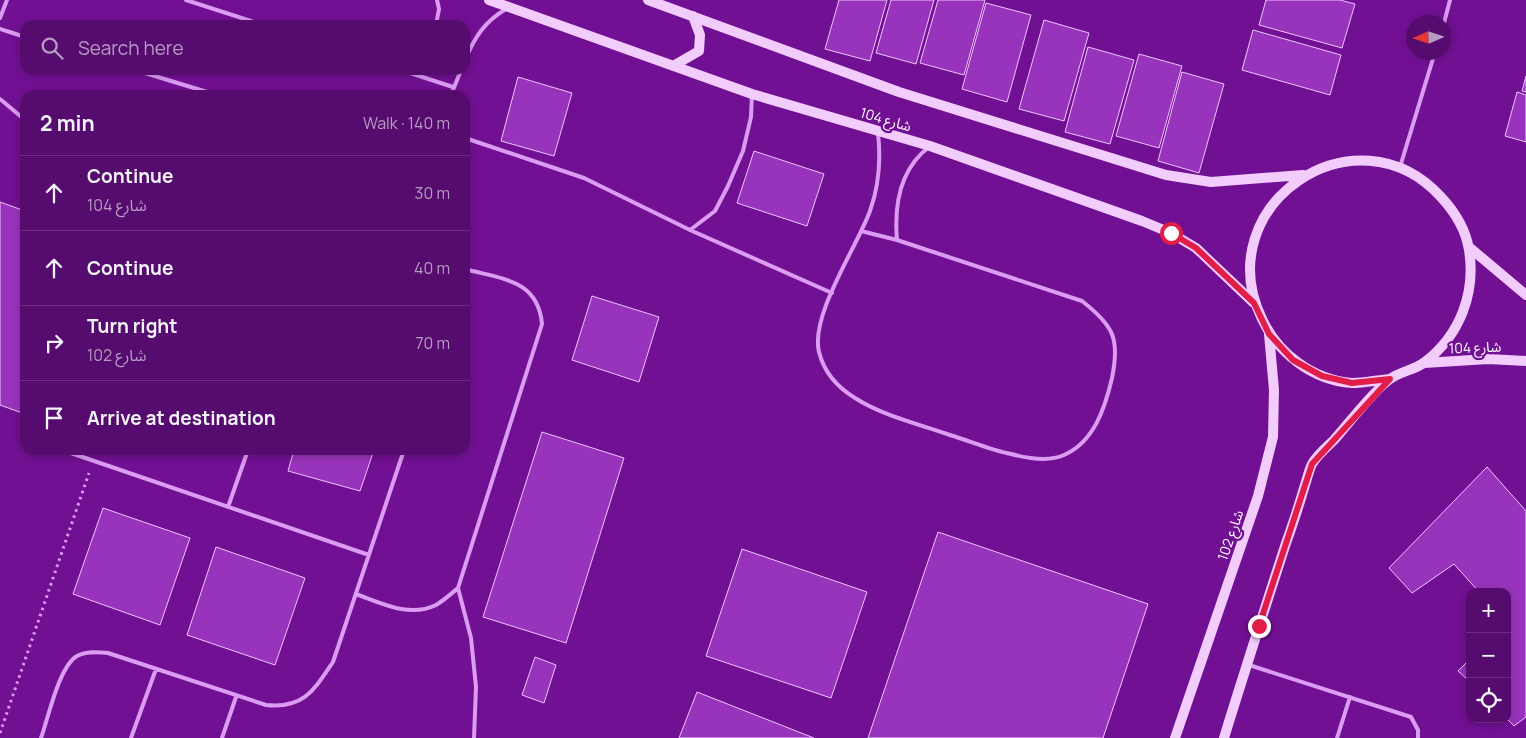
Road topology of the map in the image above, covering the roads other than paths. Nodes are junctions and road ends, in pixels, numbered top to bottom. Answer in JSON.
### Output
{"nodes":[{"id":1,"x":7,"y":0,"type":"edge"},
{"id":2,"x":186,"y":0,"type":"edge"},
{"id":3,"x":437,"y":0,"type":"edge"},
{"id":4,"x":489,"y":0,"type":"edge"},
{"id":5,"x":648,"y":0,"type":"edge"},
{"id":6,"x":1450,"y":0,"type":"edge"},
{"id":7,"x":508,"y":7,"type":"junction"},
{"id":8,"x":1446,"y":15,"type":"edge"},
{"id":9,"x":694,"y":16,"type":"junction"},
{"id":10,"x":0,"y":18,"type":"edge"},
{"id":11,"x":248,"y":20,"type":"edge"},
{"id":12,"x":437,"y":20,"type":"edge"},
{"id":13,"x":0,"y":29,"type":"edge"},
{"id":14,"x":20,"y":35,"type":"edge"},
{"id":15,"x":470,"y":50,"type":"edge"},
{"id":16,"x":1433,"y":60,"type":"edge"},
{"id":17,"x":673,"y":66,"type":"junction"},
{"id":18,"x":151,"y":75,"type":"edge"},
{"id":19,"x":418,"y":75,"type":"edge"},
{"id":20,"x":459,"y":75,"type":"edge"},
{"id":21,"x":421,"y":76,"type":"joint"},
{"id":22,"x":453,"y":87,"type":"junction"},
{"id":23,"x":201,"y":90,"type":"edge"},
{"id":24,"x":452,"y":90,"type":"edge"},
{"id":25,"x":752,"y":94,"type":"junction"},
{"id":26,"x":0,"y":99,"type":"edge"},
{"id":27,"x":20,"y":116,"type":"edge"},
{"id":28,"x":878,"y":131,"type":"junction"},
{"id":29,"x":470,"y":140,"type":"edge"},
{"id":30,"x":930,"y":146,"type":"junction"},
{"id":31,"x":1400,"y":167,"type":"junction"},
{"id":32,"x":1304,"y":175,"type":"junction"},
{"id":33,"x":690,"y":230,"type":"junction"},
{"id":34,"x":861,"y":231,"type":"junction"},
{"id":35,"x":897,"y":240,"type":"junction"},
{"id":36,"x":1469,"y":247,"type":"junction"},
{"id":37,"x":470,"y":270,"type":"edge"},
{"id":38,"x":832,"y":293,"type":"junction"},
{"id":39,"x":1526,"y":295,"type":"edge"},
{"id":40,"x":1254,"y":303,"type":"junction"},
{"id":41,"x":1269,"y":334,"type":"junction"},
{"id":42,"x":1526,"y":361,"type":"edge"},
{"id":43,"x":1424,"y":363,"type":"junction"},
{"id":44,"x":1390,"y":379,"type":"junction"},
{"id":45,"x":76,"y":455,"type":"edge"},
{"id":46,"x":246,"y":455,"type":"edge"},
{"id":47,"x":402,"y":455,"type":"edge"},
{"id":48,"x":228,"y":507,"type":"junction"},
{"id":49,"x":369,"y":555,"type":"junction"},
{"id":50,"x":458,"y":588,"type":"junction"},
{"id":51,"x":356,"y":594,"type":"junction"},
{"id":52,"x":1247,"y":664,"type":"junction"},
{"id":53,"x":156,"y":670,"type":"junction"},
{"id":54,"x":236,"y":697,"type":"junction"},
{"id":55,"x":1350,"y":697,"type":"junction"},
{"id":56,"x":41,"y":738,"type":"edge"},
{"id":57,"x":131,"y":738,"type":"edge"},
{"id":58,"x":222,"y":738,"type":"edge"},
{"id":59,"x":474,"y":738,"type":"edge"},
{"id":60,"x":1175,"y":738,"type":"edge"},
{"id":61,"x":1224,"y":738,"type":"edge"},
{"id":62,"x":1337,"y":738,"type":"edge"},
{"id":63,"x":1418,"y":738,"type":"edge"}],
"edges":[{"from":1,"to":10,"type":"lane"},
{"from":2,"to":11,"type":"lane"},
{"from":3,"to":12,"type":"lane"},
{"from":4,"to":7,"type":"street","name":"شارع 104"},
{"from":5,"to":9,"type":"street"},
{"from":6,"to":8,"type":"lane"},
{"from":7,"to":15,"type":"lane"},
{"from":7,"to":17,"type":"street","name":"شارع 104"},
{"from":9,"to":17,"type":"street"},
{"from":9,"to":32,"type":"street"},
{"from":13,"to":14,"type":"lane"},
{"from":16,"to":31,"type":"lane"},
{"from":17,"to":25,"type":"street","name":"شارع 104"},
{"from":18,"to":23,"type":"lane"},
{"from":19,"to":21,"type":"lane"},
{"from":20,"to":22,"type":"lane"},
{"from":21,"to":22,"type":"lane"},
{"from":22,"to":24,"type":"lane"},
{"from":25,"to":28,"type":"street","name":"شارع 104"},
{"from":25,"to":33,"type":"lane"},
{"from":26,"to":27,"type":"lane"},
{"from":28,"to":30,"type":"street","name":"شارع 104"},
{"from":28,"to":34,"type":"lane"},
{"from":29,"to":33,"type":"lane"},
{"from":30,"to":35,"type":"lane"},
{"from":30,"to":40,"type":"street","name":"شارع 104"},
{"from":31,"to":32,"type":"street"},
{"from":31,"to":36,"type":"street"},
{"from":32,"to":40,"type":"street"},
{"from":33,"to":38,"type":"lane"},
{"from":34,"to":35,"type":"lane"},
{"from":34,"to":38,"type":"lane"},
{"from":35,"to":38,"type":"lane"},
{"from":36,"to":39,"type":"street"},
{"from":36,"to":43,"type":"street"},
{"from":37,"to":50,"type":"lane"},
{"from":40,"to":41,"type":"street"},
{"from":41,"to":44,"type":"street"},
{"from":41,"to":60,"type":"street","name":"شارع 102"},
{"from":42,"to":43,"type":"street","name":"شارع 104"},
{"from":43,"to":44,"type":"street"},
{"from":44,"to":52,"type":"street"},
{"from":45,"to":48,"type":"lane"},
{"from":46,"to":48,"type":"lane"},
{"from":47,"to":49,"type":"lane"},
{"from":48,"to":49,"type":"lane"},
{"from":49,"to":51,"type":"lane"},
{"from":50,"to":51,"type":"lane"},
{"from":50,"to":59,"type":"lane"},
{"from":51,"to":54,"type":"lane"},
{"from":52,"to":55,"type":"lane"},
{"from":52,"to":61,"type":"street"},
{"from":53,"to":54,"type":"lane"},
{"from":53,"to":56,"type":"lane"},
{"from":53,"to":57,"type":"lane"},
{"from":54,"to":58,"type":"lane"},
{"from":55,"to":62,"type":"lane"},
{"from":55,"to":63,"type":"lane"}]}
